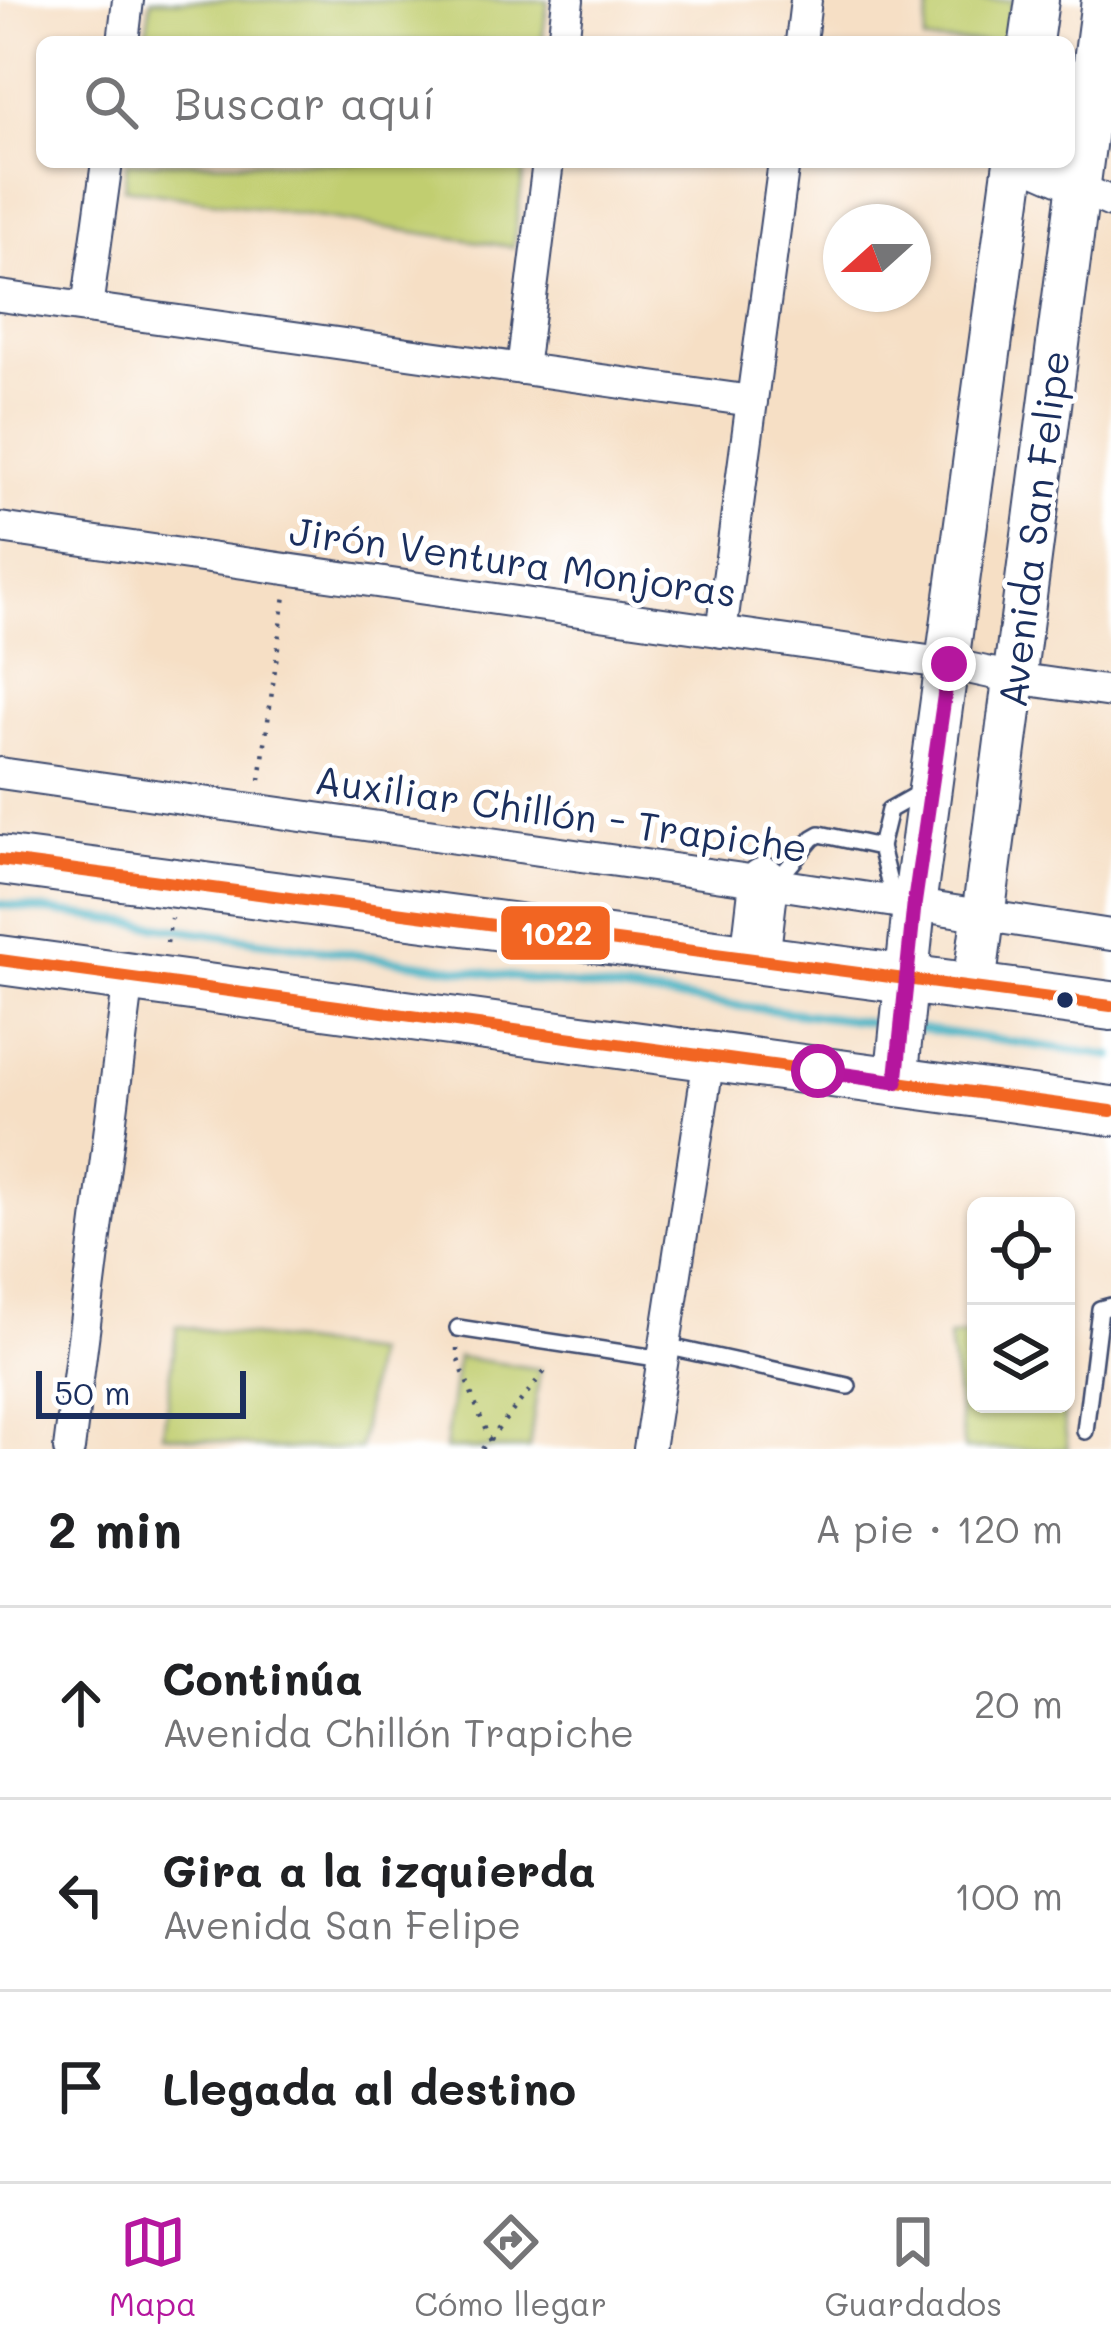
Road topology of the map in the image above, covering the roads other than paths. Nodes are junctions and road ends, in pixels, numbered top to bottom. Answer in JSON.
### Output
{"nodes":[{"id":1,"x":128,"y":0,"type":"edge"},
{"id":2,"x":568,"y":0,"type":"edge"},
{"id":3,"x":806,"y":0,"type":"edge"},
{"id":4,"x":1037,"y":0,"type":"edge"},
{"id":5,"x":1103,"y":0,"type":"edge"},
{"id":6,"x":124,"y":36,"type":"edge"},
{"id":7,"x":564,"y":36,"type":"edge"},
{"id":8,"x":802,"y":36,"type":"edge"},
{"id":9,"x":1032,"y":36,"type":"edge"},
{"id":10,"x":106,"y":168,"type":"edge"},
{"id":11,"x":547,"y":168,"type":"edge"},
{"id":12,"x":783,"y":168,"type":"edge"},
{"id":13,"x":1016,"y":168,"type":"edge"},
{"id":14,"x":1031,"y":168,"type":"edge"},
{"id":15,"x":1094,"y":195,"type":"edge"},
{"id":16,"x":0,"y":296,"type":"edge"},
{"id":17,"x":87,"y":308,"type":"junction"},
{"id":18,"x":521,"y":369,"type":"junction"},
{"id":19,"x":752,"y":401,"type":"junction"},
{"id":20,"x":0,"y":528,"type":"edge"},
{"id":21,"x":721,"y":632,"type":"junction"},
{"id":22,"x":949,"y":664,"type":"junction"},
{"id":23,"x":1014,"y":678,"type":"junction"},
{"id":24,"x":1111,"y":692,"type":"edge"},
{"id":25,"x":0,"y":773,"type":"edge"},
{"id":26,"x":931,"y":788,"type":"junction"},
{"id":27,"x":880,"y":847,"type":"junction"},
{"id":28,"x":0,"y":860,"type":"edge"},
{"id":29,"x":769,"y":883,"type":"junction"},
{"id":30,"x":904,"y":904,"type":"junction"},
{"id":31,"x":982,"y":915,"type":"junction"},
{"id":32,"x":1111,"y":935,"type":"edge"},
{"id":33,"x":755,"y":959,"type":"junction"},
{"id":34,"x":0,"y":960,"type":"edge"},
{"id":35,"x":907,"y":977,"type":"junction"},
{"id":36,"x":145,"y":980,"type":"junction"},
{"id":37,"x":974,"y":986,"type":"junction"},
{"id":38,"x":1111,"y":1006,"type":"edge"},
{"id":39,"x":710,"y":1058,"type":"junction"},
{"id":40,"x":896,"y":1082,"type":"junction"},
{"id":41,"x":1111,"y":1111,"type":"edge"},
{"id":42,"x":1111,"y":1306,"type":"edge"},
{"id":43,"x":458,"y":1328,"type":"road end"},
{"id":44,"x":664,"y":1353,"type":"junction"},
{"id":45,"x":848,"y":1386,"type":"dead end"},
{"id":46,"x":1085,"y":1431,"type":"dead end"},
{"id":47,"x":69,"y":1449,"type":"edge"},
{"id":48,"x":649,"y":1449,"type":"edge"}],
"edges":[{"from":1,"to":6,"type":"street"},
{"from":2,"to":7,"type":"street"},
{"from":3,"to":8,"type":"street"},
{"from":4,"to":9,"type":"main road"},
{"from":5,"to":15,"type":"main road","name":"Avenida San Felipe"},
{"from":10,"to":17,"type":"street"},
{"from":11,"to":18,"type":"street"},
{"from":12,"to":19,"type":"street"},
{"from":13,"to":22,"type":"main road","name":"Avenida San Felipe"},
{"from":14,"to":15,"type":"street"},
{"from":15,"to":23,"type":"main road","name":"Avenida San Felipe"},
{"from":16,"to":17,"type":"street"},
{"from":17,"to":18,"type":"street"},
{"from":18,"to":19,"type":"street"},
{"from":19,"to":21,"type":"street"},
{"from":20,"to":21,"type":"street","name":"Jirón Ventura Monjoras"},
{"from":21,"to":22,"type":"street","name":"Jirón Ventura Monjoras"},
{"from":22,"to":23,"type":"street","name":"Jirón Ventura Monjoras"},
{"from":22,"to":26,"type":"main road","name":"Avenida San Felipe"},
{"from":23,"to":24,"type":"street","name":"Jirón Ventura Monjoras"},
{"from":23,"to":31,"type":"main road","name":"Avenida San Felipe"},
{"from":25,"to":29,"type":"street","name":"Auxiliar Chillón - Trapiche"},
{"from":26,"to":27,"type":"lane"},
{"from":26,"to":30,"type":"main road","name":"Avenida San Felipe"},
{"from":27,"to":29,"type":"lane"},
{"from":27,"to":30,"type":"lane"},
{"from":28,"to":33,"type":"main road"},
{"from":29,"to":30,"type":"street","name":"Auxiliar Chillón - Trapiche"},
{"from":29,"to":33,"type":"main road"},
{"from":30,"to":31,"type":"street","name":"Auxiliar Chillón - Trapiche"},
{"from":30,"to":35,"type":"main road","name":"Avenida San Felipe"},
{"from":31,"to":32,"type":"street","name":"Auxiliar Chillón - Trapiche"},
{"from":31,"to":37,"type":"main road","name":"Avenida San Felipe"},
{"from":33,"to":35,"type":"main road"},
{"from":34,"to":36,"type":"main road"},
{"from":35,"to":37,"type":"main road"},
{"from":35,"to":40,"type":"main road","name":"Avenida San Felipe"},
{"from":36,"to":39,"type":"main road"},
{"from":36,"to":47,"type":"street"},
{"from":37,"to":38,"type":"main road"},
{"from":39,"to":40,"type":"main road"},
{"from":39,"to":44,"type":"street"},
{"from":40,"to":41,"type":"main road"},
{"from":42,"to":46,"type":"lane"},
{"from":43,"to":44,"type":"lane"},
{"from":44,"to":45,"type":"lane"},
{"from":44,"to":48,"type":"street"}]}
